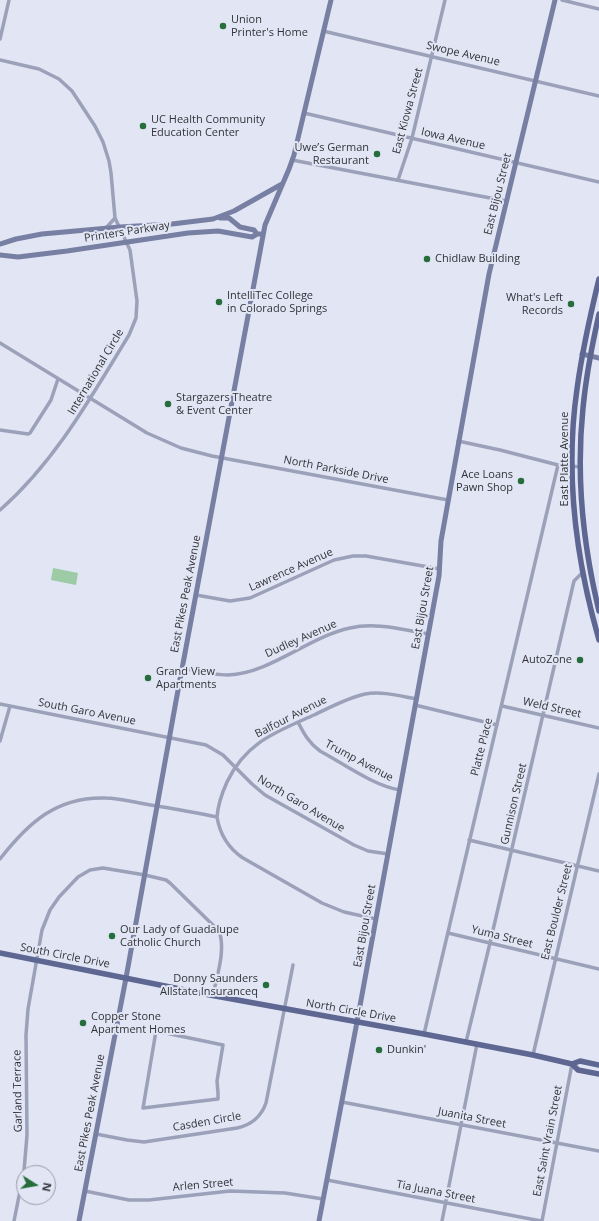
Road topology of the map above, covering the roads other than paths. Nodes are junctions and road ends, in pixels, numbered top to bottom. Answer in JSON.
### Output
{"nodes":[{"id":1,"x":9,"y":0,"type":"edge"},
{"id":2,"x":331,"y":0,"type":"edge"},
{"id":3,"x":446,"y":0,"type":"edge"},
{"id":4,"x":555,"y":0,"type":"edge"},
{"id":5,"x":562,"y":0,"type":"edge"},
{"id":6,"x":599,"y":9,"type":"edge"},
{"id":7,"x":323,"y":31,"type":"junction"},
{"id":8,"x":0,"y":39,"type":"edge"},
{"id":9,"x":431,"y":56,"type":"junction"},
{"id":10,"x":0,"y":60,"type":"edge"},
{"id":11,"x":536,"y":81,"type":"junction"},
{"id":12,"x":599,"y":96,"type":"edge"},
{"id":13,"x":304,"y":113,"type":"junction"},
{"id":14,"x":412,"y":138,"type":"junction"},
{"id":15,"x":292,"y":160,"type":"junction"},
{"id":16,"x":516,"y":163,"type":"junction"},
{"id":17,"x":398,"y":180,"type":"junction"},
{"id":18,"x":599,"y":182,"type":"edge"},
{"id":19,"x":283,"y":184,"type":"junction"},
{"id":20,"x":506,"y":201,"type":"junction"},
{"id":21,"x":115,"y":218,"type":"junction"},
{"id":22,"x":213,"y":219,"type":"junction"},
{"id":23,"x":120,"y":227,"type":"junction"},
{"id":24,"x":106,"y":228,"type":"junction"},
{"id":25,"x":257,"y":234,"type":"junction"},
{"id":26,"x":263,"y":235,"type":"junction"},
{"id":27,"x":127,"y":242,"type":"junction"},
{"id":28,"x":0,"y":244,"type":"edge"},
{"id":29,"x":0,"y":255,"type":"edge"},
{"id":30,"x":599,"y":279,"type":"edge"},
{"id":31,"x":599,"y":314,"type":"edge"},
{"id":32,"x":0,"y":343,"type":"edge"},
{"id":33,"x":582,"y":354,"type":"junction"},
{"id":34,"x":590,"y":356,"type":"junction"},
{"id":35,"x":599,"y":358,"type":"edge"},
{"id":36,"x":58,"y":379,"type":"junction"},
{"id":37,"x":90,"y":399,"type":"junction"},
{"id":38,"x":0,"y":430,"type":"edge"},
{"id":39,"x":458,"y":441,"type":"junction"},
{"id":40,"x":222,"y":458,"type":"junction"},
{"id":41,"x":558,"y":465,"type":"junction"},
{"id":42,"x":573,"y":466,"type":"junction"},
{"id":43,"x":581,"y":467,"type":"junction"},
{"id":44,"x":448,"y":500,"type":"junction"},
{"id":45,"x":0,"y":510,"type":"edge"},
{"id":46,"x":577,"y":531,"type":"junction"},
{"id":47,"x":588,"y":554,"type":"junction"},
{"id":48,"x":440,"y":569,"type":"junction"},
{"id":49,"x":583,"y":572,"type":"junction"},
{"id":50,"x":594,"y":591,"type":"junction"},
{"id":51,"x":196,"y":595,"type":"junction"},
{"id":52,"x":599,"y":611,"type":"edge"},
{"id":53,"x":429,"y":634,"type":"junction"},
{"id":54,"x":599,"y":640,"type":"edge"},
{"id":55,"x":182,"y":668,"type":"junction"},
{"id":56,"x":417,"y":699,"type":"junction"},
{"id":57,"x":0,"y":704,"type":"edge"},
{"id":58,"x":416,"y":705,"type":"junction"},
{"id":59,"x":10,"y":706,"type":"junction"},
{"id":60,"x":502,"y":706,"type":"junction"},
{"id":61,"x":544,"y":716,"type":"junction"},
{"id":62,"x":298,"y":722,"type":"junction"},
{"id":63,"x":497,"y":725,"type":"junction"},
{"id":64,"x":599,"y":728,"type":"edge"},
{"id":65,"x":170,"y":737,"type":"junction"},
{"id":66,"x":0,"y":741,"type":"edge"},
{"id":67,"x":235,"y":767,"type":"junction"},
{"id":68,"x":599,"y":774,"type":"edge"},
{"id":69,"x":400,"y":790,"type":"junction"},
{"id":70,"x":158,"y":806,"type":"junction"},
{"id":71,"x":217,"y":817,"type":"junction"},
{"id":72,"x":469,"y":840,"type":"junction"},
{"id":73,"x":512,"y":850,"type":"junction"},
{"id":74,"x":388,"y":854,"type":"junction"},
{"id":75,"x":0,"y":859,"type":"edge"},
{"id":76,"x":577,"y":866,"type":"junction"},
{"id":77,"x":599,"y":871,"type":"edge"},
{"id":78,"x":145,"y":875,"type":"junction"},
{"id":79,"x":376,"y":919,"type":"junction"},
{"id":80,"x":448,"y":933,"type":"junction"},
{"id":81,"x":490,"y":943,"type":"junction"},
{"id":82,"x":0,"y":953,"type":"edge"},
{"id":83,"x":555,"y":959,"type":"junction"},
{"id":84,"x":37,"y":960,"type":"junction"},
{"id":85,"x":293,"y":965,"type":"dead end"},
{"id":86,"x":599,"y":970,"type":"edge"},
{"id":87,"x":126,"y":978,"type":"junction"},
{"id":88,"x":213,"y":995,"type":"junction"},
{"id":89,"x":285,"y":1009,"type":"junction"},
{"id":90,"x":357,"y":1022,"type":"junction"},
{"id":91,"x":424,"y":1034,"type":"junction"},
{"id":92,"x":466,"y":1042,"type":"junction"},
{"id":93,"x":477,"y":1044,"type":"junction"},
{"id":94,"x":223,"y":1045,"type":"joint"},
{"id":95,"x":533,"y":1055,"type":"junction"},
{"id":96,"x":572,"y":1064,"type":"junction"},
{"id":97,"x":599,"y":1065,"type":"edge"},
{"id":98,"x":599,"y":1074,"type":"edge"},
{"id":99,"x":342,"y":1102,"type":"junction"},
{"id":100,"x":461,"y":1125,"type":"junction"},
{"id":101,"x":96,"y":1134,"type":"junction"},
{"id":102,"x":556,"y":1143,"type":"junction"},
{"id":103,"x":599,"y":1151,"type":"edge"},
{"id":104,"x":327,"y":1180,"type":"junction"},
{"id":105,"x":85,"y":1191,"type":"junction"},
{"id":106,"x":323,"y":1200,"type":"junction"},
{"id":107,"x":445,"y":1203,"type":"junction"},
{"id":108,"x":14,"y":1221,"type":"edge"},
{"id":109,"x":79,"y":1221,"type":"edge"},
{"id":110,"x":319,"y":1221,"type":"edge"},
{"id":111,"x":442,"y":1221,"type":"edge"},
{"id":112,"x":542,"y":1221,"type":"edge"}],
"edges":[{"from":1,"to":8,"type":"street"},
{"from":2,"to":7,"type":"main road","name":"East Pikes Peak Avenue"},
{"from":3,"to":9,"type":"street","name":"East Kiowa Street"},
{"from":4,"to":11,"type":"main road","name":"East Bijou Street"},
{"from":5,"to":6,"type":"street"},
{"from":7,"to":9,"type":"street","name":"Swope Avenue"},
{"from":7,"to":13,"type":"main road","name":"East Pikes Peak Avenue"},
{"from":9,"to":11,"type":"street","name":"Swope Avenue"},
{"from":9,"to":14,"type":"street","name":"East Kiowa Street"},
{"from":10,"to":21,"type":"street","name":"International Circle"},
{"from":11,"to":12,"type":"street","name":"Swope Avenue"},
{"from":11,"to":16,"type":"main road","name":"East Bijou Street"},
{"from":13,"to":14,"type":"street","name":"Iowa Avenue"},
{"from":13,"to":15,"type":"main road","name":"East Pikes Peak Avenue"},
{"from":14,"to":16,"type":"street","name":"Iowa Avenue"},
{"from":14,"to":17,"type":"street","name":"East Kiowa Street"},
{"from":15,"to":17,"type":"street"},
{"from":15,"to":19,"type":"main road","name":"East Pikes Peak Avenue"},
{"from":16,"to":18,"type":"street","name":"Iowa Avenue"},
{"from":16,"to":20,"type":"main road","name":"East Bijou Street"},
{"from":17,"to":20,"type":"street"},
{"from":19,"to":22,"type":"main road","name":"Printers Parkway"},
{"from":19,"to":26,"type":"main road","name":"East Pikes Peak Avenue"},
{"from":20,"to":39,"type":"main road","name":"East Bijou Street"},
{"from":21,"to":23,"type":"street","name":"International Circle"},
{"from":21,"to":24,"type":"street"},
{"from":22,"to":23,"type":"main road","name":"Printers Parkway"},
{"from":22,"to":25,"type":"main road","name":"Printers Parkway"},
{"from":23,"to":24,"type":"main road","name":"Printers Parkway"},
{"from":23,"to":27,"type":"street","name":"International Circle"},
{"from":24,"to":28,"type":"main road","name":"Printers Parkway"},
{"from":25,"to":26,"type":"main road","name":"Printers Parkway"},
{"from":25,"to":27,"type":"main road","name":"Printers Parkway"},
{"from":26,"to":40,"type":"main road","name":"East Pikes Peak Avenue"},
{"from":27,"to":29,"type":"main road","name":"Printers Parkway"},
{"from":27,"to":37,"type":"street","name":"International Circle"},
{"from":30,"to":33,"type":"main road","name":"East Platte Avenue"},
{"from":31,"to":34,"type":"main road","name":"East Platte Avenue"},
{"from":32,"to":36,"type":"street","name":"North Parkside Drive"},
{"from":33,"to":34,"type":"main road"},
{"from":33,"to":42,"type":"main road","name":"East Platte Avenue"},
{"from":34,"to":35,"type":"main road"},
{"from":34,"to":43,"type":"main road","name":"East Platte Avenue"},
{"from":36,"to":37,"type":"street","name":"North Parkside Drive"},
{"from":36,"to":38,"type":"street"},
{"from":37,"to":40,"type":"street","name":"North Parkside Drive"},
{"from":37,"to":45,"type":"street","name":"International Circle"},
{"from":39,"to":41,"type":"street"},
{"from":39,"to":44,"type":"main road","name":"East Bijou Street"},
{"from":40,"to":44,"type":"street","name":"North Parkside Drive"},
{"from":40,"to":51,"type":"main road","name":"East Pikes Peak Avenue"},
{"from":41,"to":42,"type":"street"},
{"from":41,"to":60,"type":"street","name":"Platte Place"},
{"from":42,"to":43,"type":"street"},
{"from":42,"to":46,"type":"main road","name":"East Platte Avenue"},
{"from":43,"to":47,"type":"main road","name":"East Platte Avenue"},
{"from":44,"to":48,"type":"main road","name":"East Bijou Street"},
{"from":46,"to":47,"type":"main road"},
{"from":46,"to":49,"type":"main road","name":"East Platte Avenue"},
{"from":47,"to":50,"type":"main road","name":"East Platte Avenue"},
{"from":48,"to":51,"type":"street","name":"Lawrence Avenue"},
{"from":48,"to":53,"type":"main road","name":"East Bijou Street"},
{"from":49,"to":50,"type":"main road"},
{"from":49,"to":54,"type":"main road","name":"East Platte Avenue"},
{"from":49,"to":61,"type":"street","name":"Gunnison Street"},
{"from":50,"to":52,"type":"main road","name":"East Platte Avenue"},
{"from":51,"to":55,"type":"main road","name":"East Pikes Peak Avenue"},
{"from":53,"to":55,"type":"street","name":"Dudley Avenue"},
{"from":53,"to":56,"type":"main road","name":"East Bijou Street"},
{"from":55,"to":65,"type":"main road","name":"East Pikes Peak Avenue"},
{"from":56,"to":58,"type":"main road","name":"East Bijou Street"},
{"from":56,"to":62,"type":"street","name":"Balfour Avenue"},
{"from":57,"to":59,"type":"street","name":"South Garo Avenue"},
{"from":58,"to":63,"type":"street"},
{"from":58,"to":69,"type":"main road","name":"East Bijou Street"},
{"from":59,"to":65,"type":"street","name":"South Garo Avenue"},
{"from":59,"to":66,"type":"street"},
{"from":60,"to":61,"type":"street","name":"Weld Street"},
{"from":60,"to":63,"type":"street","name":"Platte Place"},
{"from":61,"to":64,"type":"street","name":"Weld Street"},
{"from":61,"to":73,"type":"street","name":"Gunnison Street"},
{"from":62,"to":67,"type":"street","name":"Balfour Avenue"},
{"from":62,"to":69,"type":"street","name":"Trump Avenue"},
{"from":63,"to":72,"type":"street","name":"Platte Place"},
{"from":65,"to":67,"type":"street","name":"North Garo Avenue"},
{"from":65,"to":70,"type":"main road","name":"East Pikes Peak Avenue"},
{"from":67,"to":71,"type":"street","name":"Balfour Avenue"},
{"from":67,"to":74,"type":"street","name":"North Garo Avenue"},
{"from":68,"to":76,"type":"street","name":"East Boulder Street"},
{"from":69,"to":74,"type":"main road","name":"East Bijou Street"},
{"from":70,"to":71,"type":"street"},
{"from":70,"to":75,"type":"street"},
{"from":70,"to":78,"type":"main road","name":"East Pikes Peak Avenue"},
{"from":71,"to":79,"type":"street"},
{"from":72,"to":73,"type":"street"},
{"from":72,"to":80,"type":"street","name":"Platte Place"},
{"from":73,"to":76,"type":"street"},
{"from":73,"to":81,"type":"street","name":"Gunnison Street"},
{"from":74,"to":79,"type":"main road","name":"East Bijou Street"},
{"from":76,"to":77,"type":"street"},
{"from":76,"to":83,"type":"street","name":"East Boulder Street"},
{"from":78,"to":84,"type":"street","name":"Garland Terrace"},
{"from":78,"to":87,"type":"main road","name":"East Pikes Peak Avenue"},
{"from":78,"to":88,"type":"street","name":"Garland Terrace"},
{"from":79,"to":90,"type":"main road","name":"East Bijou Street"},
{"from":80,"to":81,"type":"street","name":"Yuma Street"},
{"from":80,"to":91,"type":"street","name":"Platte Place"},
{"from":81,"to":83,"type":"street","name":"Yuma Street"},
{"from":81,"to":92,"type":"street","name":"Gunnison Street"},
{"from":82,"to":84,"type":"main road","name":"South Circle Drive"},
{"from":83,"to":86,"type":"street","name":"Yuma Street"},
{"from":83,"to":95,"type":"street","name":"East Boulder Street"},
{"from":84,"to":87,"type":"main road","name":"South Circle Drive"},
{"from":84,"to":108,"type":"street","name":"Garland Terrace"},
{"from":85,"to":89,"type":"street","name":"Casden Circle"},
{"from":87,"to":88,"type":"main road","name":"North Circle Drive"},
{"from":87,"to":101,"type":"main road","name":"East Pikes Peak Avenue"},
{"from":88,"to":89,"type":"main road","name":"North Circle Drive"},
{"from":89,"to":90,"type":"main road","name":"North Circle Drive"},
{"from":89,"to":101,"type":"street","name":"Casden Circle"},
{"from":90,"to":91,"type":"main road","name":"North Circle Drive"},
{"from":90,"to":99,"type":"main road","name":"East Bijou Street"},
{"from":91,"to":92,"type":"main road","name":"North Circle Drive"},
{"from":92,"to":93,"type":"main road","name":"North Circle Drive"},
{"from":93,"to":95,"type":"main road","name":"North Circle Drive"},
{"from":93,"to":100,"type":"street"},
{"from":94,"to":94,"type":"street"},
{"from":95,"to":96,"type":"main road","name":"North Circle Drive"},
{"from":96,"to":97,"type":"main road","name":"North Circle Drive"},
{"from":96,"to":98,"type":"main road","name":"North Circle Drive"},
{"from":96,"to":102,"type":"street","name":"East Saint Vrain Street"},
{"from":99,"to":100,"type":"street","name":"Juanita Street"},
{"from":99,"to":104,"type":"main road","name":"East Bijou Street"},
{"from":100,"to":102,"type":"street","name":"Juanita Street"},
{"from":100,"to":107,"type":"street"},
{"from":101,"to":105,"type":"main road","name":"East Pikes Peak Avenue"},
{"from":102,"to":103,"type":"street","name":"Juanita Street"},
{"from":102,"to":112,"type":"street","name":"East Saint Vrain Street"},
{"from":104,"to":106,"type":"main road","name":"East Bijou Street"},
{"from":104,"to":107,"type":"street","name":"Tia Juana Street"},
{"from":105,"to":106,"type":"street","name":"Arlen Street"},
{"from":105,"to":109,"type":"main road","name":"East Pikes Peak Avenue"},
{"from":106,"to":110,"type":"main road","name":"East Bijou Street"},
{"from":107,"to":111,"type":"street"},
{"from":107,"to":112,"type":"street","name":"Tia Juana Street"}]}
